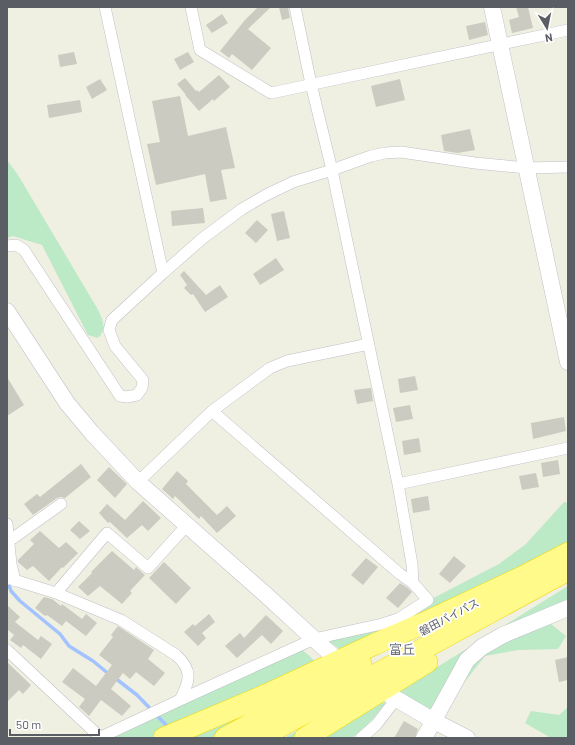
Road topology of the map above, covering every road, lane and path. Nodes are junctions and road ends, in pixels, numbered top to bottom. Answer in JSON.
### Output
{"nodes":[{"id":1,"x":105,"y":7,"type":"edge"},
{"id":2,"x":190,"y":7,"type":"edge"},
{"id":3,"x":295,"y":7,"type":"edge"},
{"id":4,"x":492,"y":7,"type":"edge"},
{"id":5,"x":568,"y":30,"type":"edge"},
{"id":6,"x":500,"y":44,"type":"junction"},
{"id":7,"x":311,"y":84,"type":"junction"},
{"id":8,"x":568,"y":167,"type":"edge"},
{"id":9,"x":527,"y":168,"type":"junction"},
{"id":10,"x":332,"y":170,"type":"junction"},
{"id":11,"x":7,"y":246,"type":"edge"},
{"id":12,"x":163,"y":273,"type":"junction"},
{"id":13,"x":7,"y":311,"type":"edge"},
{"id":14,"x":369,"y":344,"type":"junction"},
{"id":15,"x":568,"y":362,"type":"edge"},
{"id":16,"x":212,"y":411,"type":"junction"},
{"id":17,"x":568,"y":448,"type":"edge"},
{"id":18,"x":138,"y":482,"type":"junction"},
{"id":19,"x":398,"y":484,"type":"junction"},
{"id":20,"x":61,"y":504,"type":"dead end"},
{"id":21,"x":7,"y":524,"type":"edge"},
{"id":22,"x":187,"y":526,"type":"junction"},
{"id":23,"x":9,"y":541,"type":"junction"},
{"id":24,"x":568,"y":553,"type":"edge"},
{"id":25,"x":568,"y":570,"type":"edge"},
{"id":26,"x":543,"y":575,"type":"junction"},
{"id":27,"x":11,"y":579,"type":"edge"},
{"id":28,"x":413,"y":583,"type":"junction"},
{"id":29,"x":56,"y":593,"type":"junction"},
{"id":30,"x":568,"y":608,"type":"edge"},
{"id":31,"x":314,"y":639,"type":"junction"},
{"id":32,"x":7,"y":650,"type":"edge"},
{"id":33,"x":331,"y":654,"type":"dead end"},
{"id":34,"x":392,"y":697,"type":"joint"},
{"id":35,"x":180,"y":700,"type":"junction"},
{"id":36,"x":434,"y":721,"type":"junction"},
{"id":37,"x":100,"y":738,"type":"edge"},
{"id":38,"x":164,"y":738,"type":"edge"},
{"id":39,"x":225,"y":738,"type":"edge"},
{"id":40,"x":259,"y":738,"type":"edge"},
{"id":41,"x":305,"y":738,"type":"edge"},
{"id":42,"x":361,"y":738,"type":"edge"},
{"id":43,"x":424,"y":738,"type":"edge"},
{"id":44,"x":467,"y":738,"type":"edge"}],
"edges":[{"from":1,"to":12,"type":"street"},
{"from":2,"to":7,"type":"street"},
{"from":3,"to":7,"type":"street"},
{"from":4,"to":6,"type":"street"},
{"from":5,"to":6,"type":"street"},
{"from":6,"to":7,"type":"street"},
{"from":6,"to":9,"type":"street"},
{"from":7,"to":10,"type":"street"},
{"from":8,"to":9,"type":"street"},
{"from":9,"to":10,"type":"street"},
{"from":9,"to":15,"type":"street"},
{"from":10,"to":12,"type":"street"},
{"from":10,"to":14,"type":"street"},
{"from":11,"to":12,"type":"street"},
{"from":13,"to":18,"type":"street"},
{"from":14,"to":16,"type":"street"},
{"from":14,"to":19,"type":"street"},
{"from":16,"to":18,"type":"street"},
{"from":16,"to":28,"type":"street"},
{"from":17,"to":19,"type":"street"},
{"from":18,"to":22,"type":"street"},
{"from":19,"to":28,"type":"street"},
{"from":20,"to":23,"type":"street"},
{"from":21,"to":23,"type":"street"},
{"from":22,"to":29,"type":"street"},
{"from":22,"to":31,"type":"street"},
{"from":23,"to":27,"type":"street"},
{"from":24,"to":26,"type":"highway","name":"磐田バイパス"},
{"from":25,"to":26,"type":"highway","name":"磐田バイパス"},
{"from":26,"to":38,"type":"highway"},
{"from":26,"to":39,"type":"highway","name":"磐田バイパス"},
{"from":26,"to":40,"type":"highway","name":"磐田バイパス"},
{"from":26,"to":41,"type":"highway"},
{"from":27,"to":29,"type":"street"},
{"from":28,"to":31,"type":"street"},
{"from":29,"to":35,"type":"street"},
{"from":30,"to":36,"type":"street"},
{"from":31,"to":33,"type":"street"},
{"from":31,"to":35,"type":"street"},
{"from":32,"to":37,"type":"street"},
{"from":34,"to":36,"type":"street"},
{"from":34,"to":42,"type":"street"},
{"from":35,"to":37,"type":"street"},
{"from":36,"to":43,"type":"street"},
{"from":36,"to":44,"type":"street"}]}
